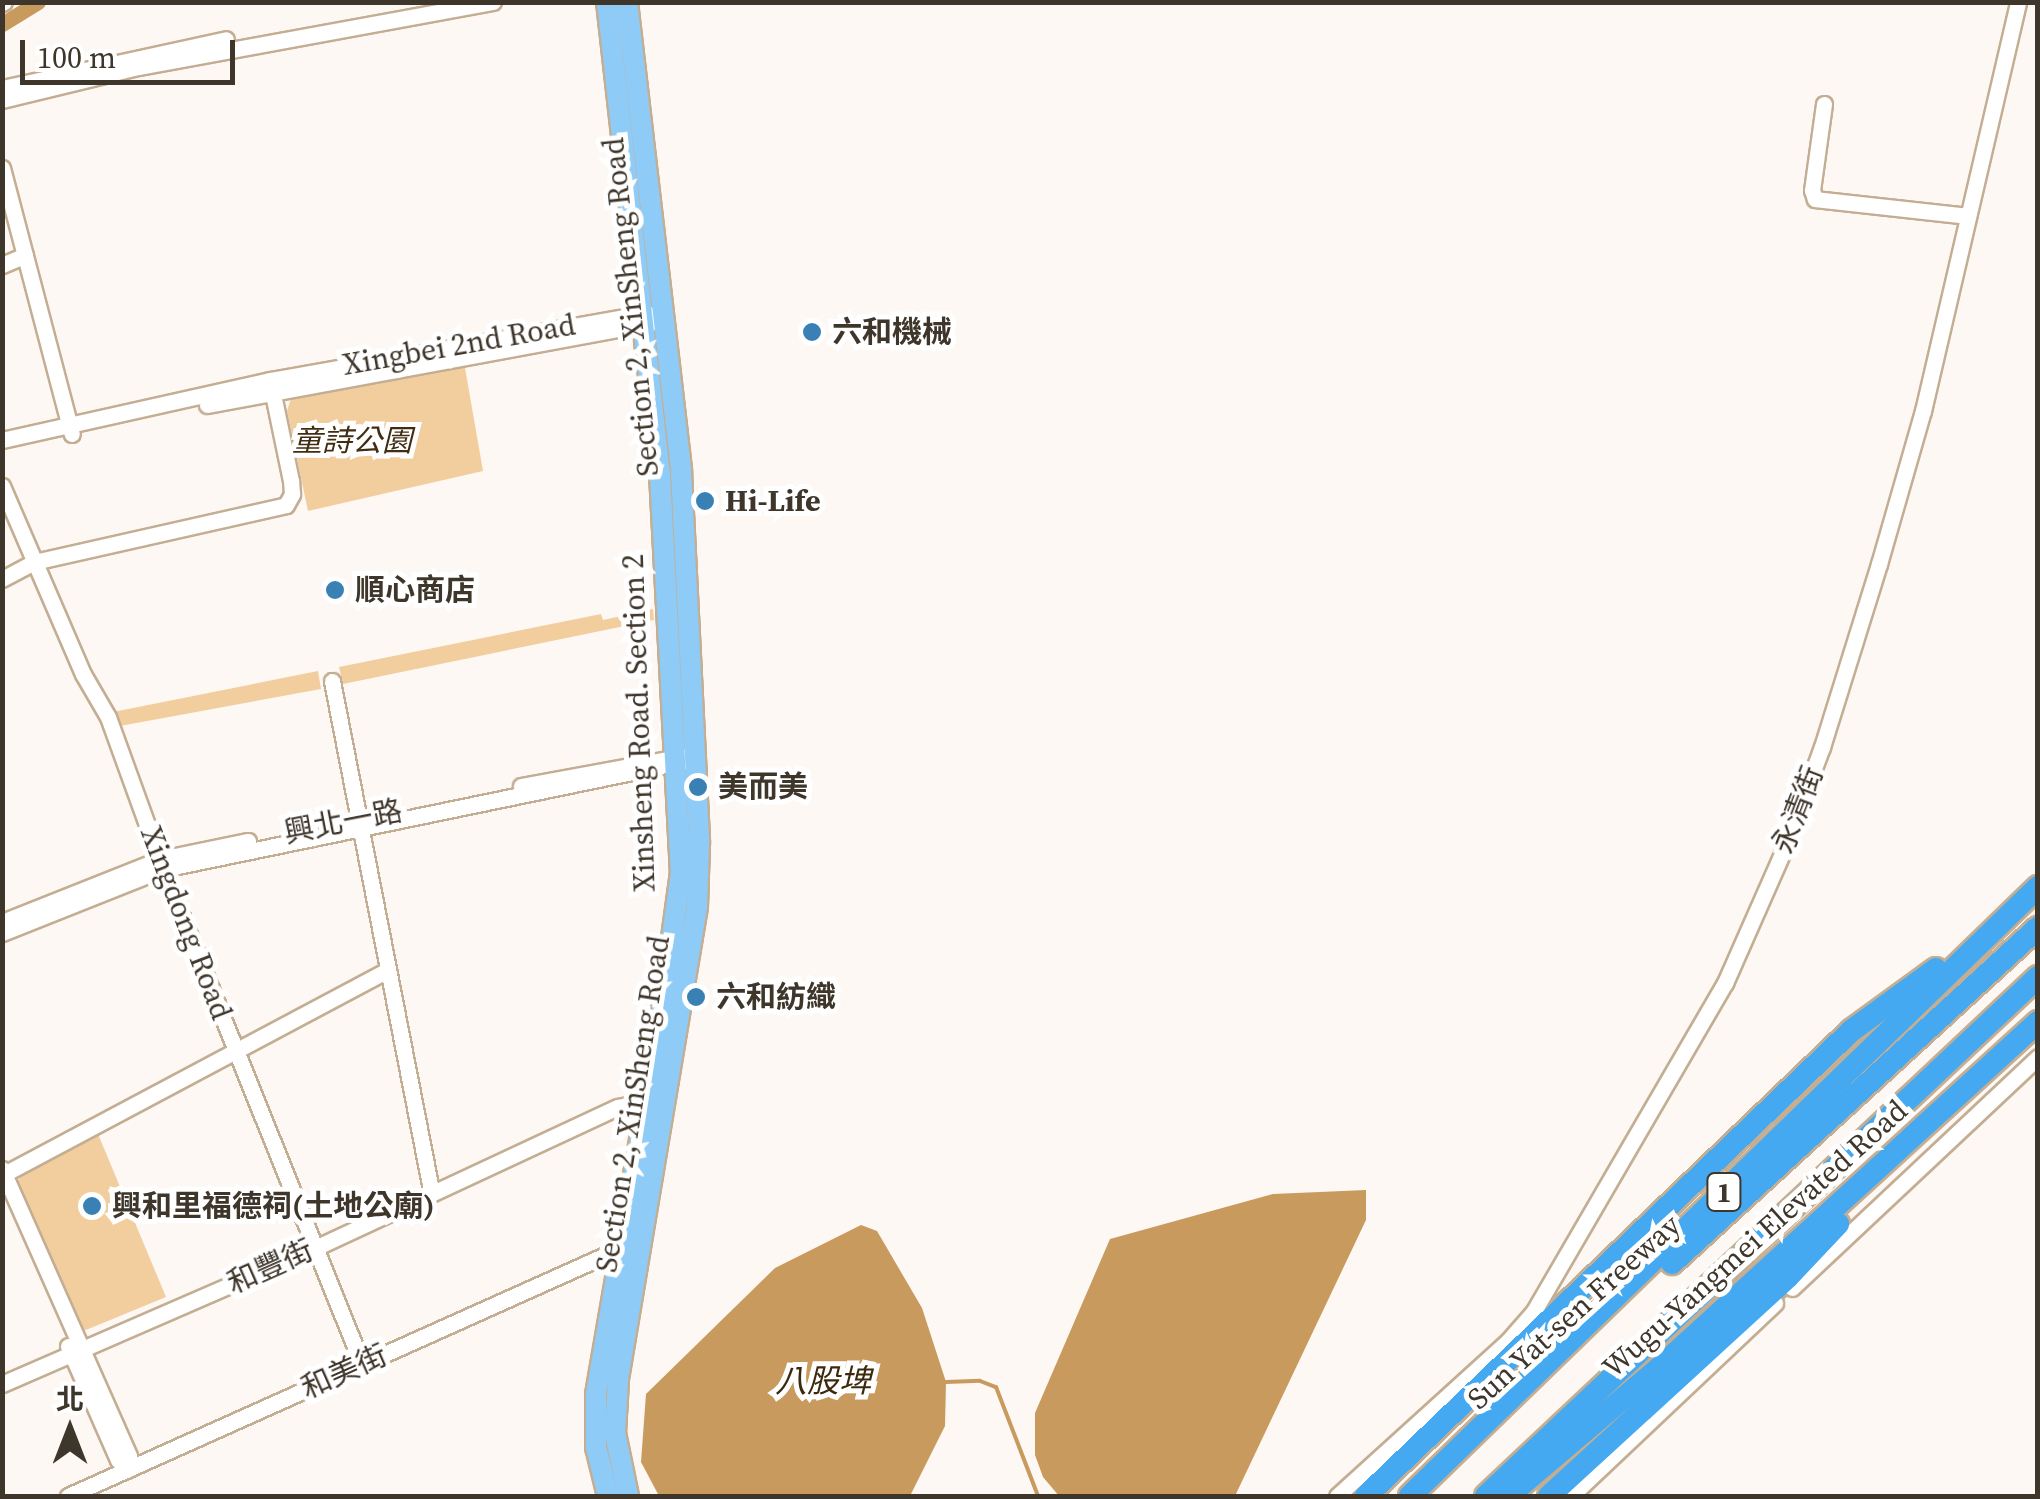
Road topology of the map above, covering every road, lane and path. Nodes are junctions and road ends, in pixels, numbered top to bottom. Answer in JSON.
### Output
{"nodes":[{"id":1,"x":437,"y":2,"type":"edge"},
{"id":2,"x":492,"y":2,"type":"edge"},
{"id":3,"x":608,"y":2,"type":"edge"},
{"id":4,"x":627,"y":2,"type":"edge"},
{"id":5,"x":2018,"y":2,"type":"edge"},
{"id":6,"x":2,"y":88,"type":"edge"},
{"id":7,"x":2,"y":100,"type":"edge"},
{"id":8,"x":1824,"y":104,"type":"dead end"},
{"id":9,"x":2,"y":168,"type":"edge"},
{"id":10,"x":1968,"y":216,"type":"junction"},
{"id":11,"x":26,"y":255,"type":"junction"},
{"id":12,"x":2,"y":265,"type":"edge"},
{"id":13,"x":651,"y":318,"type":"junction"},
{"id":14,"x":271,"y":385,"type":"junction"},
{"id":15,"x":72,"y":429,"type":"junction"},
{"id":16,"x":2,"y":440,"type":"edge"},
{"id":17,"x":2,"y":450,"type":"edge"},
{"id":18,"x":2,"y":486,"type":"edge"},
{"id":19,"x":34,"y":562,"type":"junction"},
{"id":20,"x":2,"y":578,"type":"edge"},
{"id":21,"x":332,"y":682,"type":"dead end"},
{"id":22,"x":682,"y":759,"type":"junction"},
{"id":23,"x":359,"y":824,"type":"junction"},
{"id":24,"x":162,"y":864,"type":"junction"},
{"id":25,"x":2038,"y":887,"type":"edge"},
{"id":26,"x":2004,"y":920,"type":"junction"},
{"id":27,"x":2,"y":922,"type":"edge"},
{"id":28,"x":2038,"y":928,"type":"edge"},
{"id":29,"x":2,"y":933,"type":"edge"},
{"id":30,"x":388,"y":970,"type":"junction"},
{"id":31,"x":2038,"y":977,"type":"edge"},
{"id":32,"x":2038,"y":1022,"type":"edge"},
{"id":33,"x":236,"y":1049,"type":"junction"},
{"id":34,"x":2038,"y":1057,"type":"edge"},
{"id":35,"x":1965,"y":1091,"type":"junction"},
{"id":36,"x":645,"y":1101,"type":"junction"},
{"id":37,"x":3,"y":1173,"type":"edge"},
{"id":38,"x":431,"y":1190,"type":"junction"},
{"id":39,"x":2,"y":1196,"type":"edge"},
{"id":40,"x":315,"y":1248,"type":"junction"},
{"id":41,"x":621,"y":1248,"type":"junction"},
{"id":42,"x":76,"y":1352,"type":"junction"},
{"id":43,"x":362,"y":1364,"type":"junction"},
{"id":44,"x":2,"y":1384,"type":"edge"},
{"id":45,"x":128,"y":1470,"type":"junction"},
{"id":46,"x":68,"y":1496,"type":"edge"},
{"id":47,"x":608,"y":1496,"type":"edge"},
{"id":48,"x":628,"y":1496,"type":"edge"},
{"id":49,"x":1337,"y":1496,"type":"edge"},
{"id":50,"x":1366,"y":1496,"type":"edge"},
{"id":51,"x":1414,"y":1496,"type":"edge"},
{"id":52,"x":1486,"y":1496,"type":"edge"},
{"id":53,"x":1508,"y":1496,"type":"edge"},
{"id":54,"x":1550,"y":1496,"type":"edge"},
{"id":55,"x":1571,"y":1496,"type":"edge"}],
"edges":[{"from":1,"to":6,"type":"street"},
{"from":2,"to":7,"type":"street"},
{"from":3,"to":13,"type":"main road"},
{"from":4,"to":13,"type":"main road","name":"Section 2, XinSheng Road"},
{"from":5,"to":10,"type":"street","name":"永清街"},
{"from":8,"to":10,"type":"street"},
{"from":9,"to":11,"type":"street"},
{"from":10,"to":49,"type":"street","name":"永清街"},
{"from":11,"to":12,"type":"street"},
{"from":11,"to":15,"type":"street"},
{"from":13,"to":14,"type":"street","name":"Xingbei 2nd Road"},
{"from":13,"to":22,"type":"main road","name":"Section 2, XinSheng Road"},
{"from":14,"to":15,"type":"street","name":"Xingbei 2nd Road"},
{"from":14,"to":19,"type":"street"},
{"from":15,"to":16,"type":"street","name":"Xingbei 2nd Road"},
{"from":15,"to":17,"type":"street","name":"Xingbei 2nd Road"},
{"from":18,"to":19,"type":"street","name":"Xingdong Road"},
{"from":19,"to":20,"type":"street"},
{"from":19,"to":24,"type":"street","name":"Xingdong Road"},
{"from":21,"to":23,"type":"street"},
{"from":22,"to":23,"type":"street","name":"興北一路"},
{"from":22,"to":36,"type":"main road","name":"Xinsheng Road. Section 2"},
{"from":22,"to":48,"type":"main road","name":"Section 2, XinSheng Road"},
{"from":23,"to":24,"type":"street","name":"興北一路"},
{"from":23,"to":30,"type":"street"},
{"from":24,"to":27,"type":"street"},
{"from":24,"to":29,"type":"street"},
{"from":24,"to":33,"type":"street","name":"Xingdong Road"},
{"from":25,"to":26,"type":"highway","name":"Wugu-Yangmei Elevated Road","number":"1"},
{"from":26,"to":50,"type":"highway"},
{"from":26,"to":51,"type":"highway","name":"Wugu-Yangmei Elevated Road","number":"1"},
{"from":28,"to":51,"type":"highway","name":"Sun Yat-sen Freeway","number":"1"},
{"from":30,"to":33,"type":"street"},
{"from":30,"to":38,"type":"street"},
{"from":31,"to":52,"type":"highway","number":"1"},
{"from":32,"to":35,"type":"highway","name":"Wugu-Yangmei Elevated Road"},
{"from":33,"to":37,"type":"street"},
{"from":33,"to":40,"type":"street","name":"Xingdong Road"},
{"from":34,"to":55,"type":"street"},
{"from":35,"to":53,"type":"highway","name":"Wugu-Yangmei Elevated Road"},
{"from":35,"to":54,"type":"highway"},
{"from":36,"to":38,"type":"street","name":"和豐街"},
{"from":36,"to":41,"type":"main road","name":"Xinsheng Road. Section 2"},
{"from":37,"to":42,"type":"street"},
{"from":38,"to":40,"type":"street","name":"和豐街"},
{"from":39,"to":42,"type":"street"},
{"from":40,"to":42,"type":"street","name":"和豐街"},
{"from":40,"to":43,"type":"street","name":"Xingdong Road"},
{"from":41,"to":43,"type":"street","name":"和美街"},
{"from":41,"to":47,"type":"main road","name":"Xinsheng Road. Section 2"},
{"from":42,"to":44,"type":"street","name":"和豐街"},
{"from":42,"to":45,"type":"street"},
{"from":43,"to":45,"type":"street","name":"和美街"},
{"from":45,"to":46,"type":"street","name":"和美街"}]}
